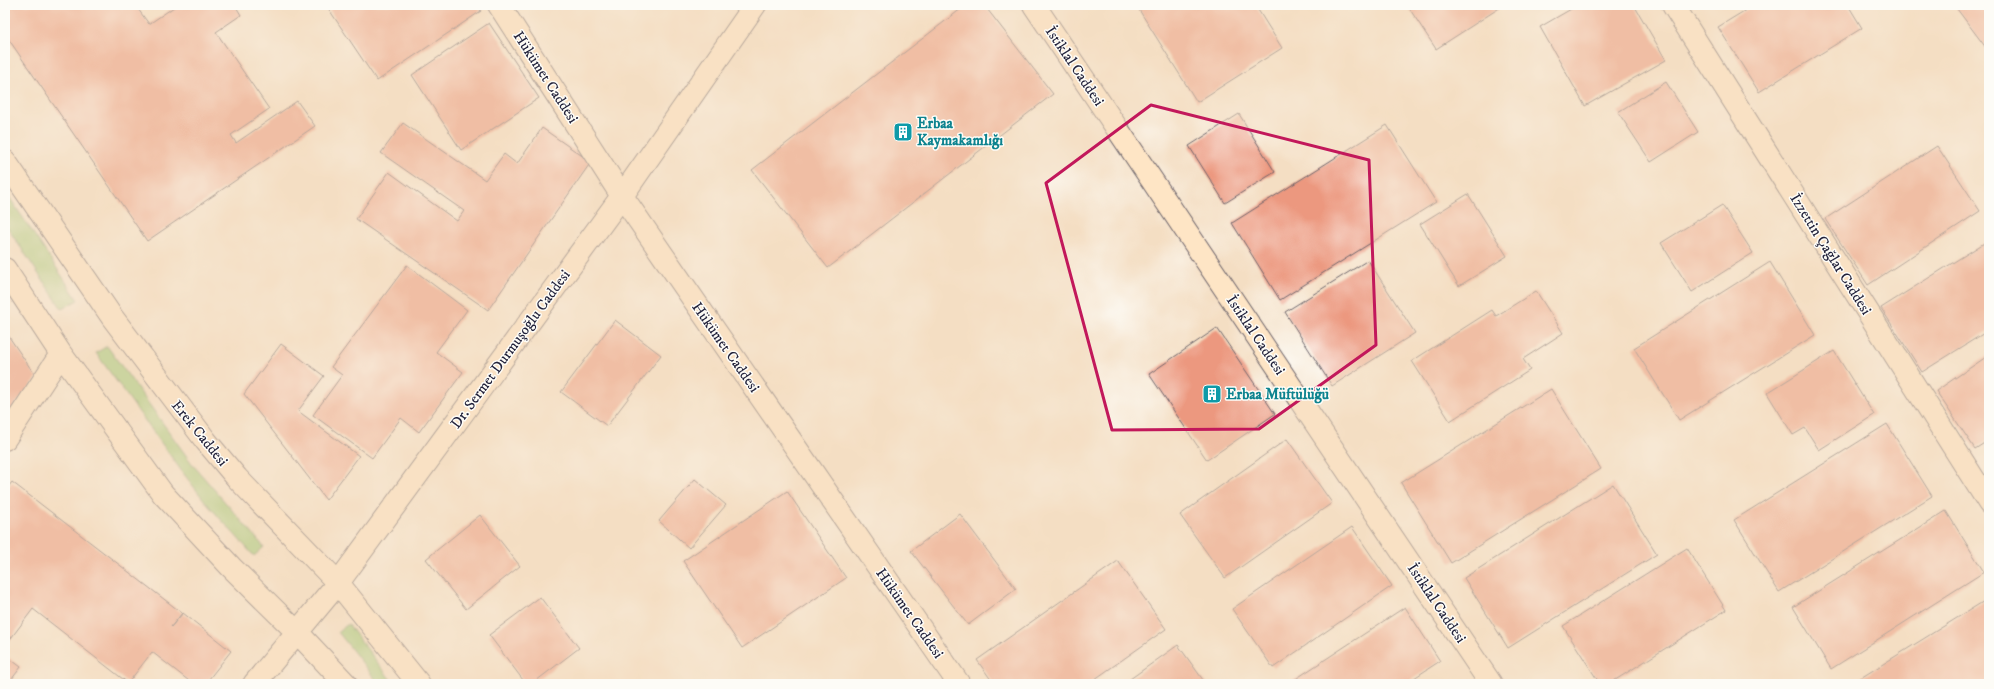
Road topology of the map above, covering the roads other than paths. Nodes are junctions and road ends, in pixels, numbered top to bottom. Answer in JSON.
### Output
{"nodes":[{"id":1,"x":499,"y":5,"type":"edge"},
{"id":2,"x":755,"y":5,"type":"edge"},
{"id":3,"x":1034,"y":5,"type":"edge"},
{"id":4,"x":1673,"y":5,"type":"edge"},
{"id":5,"x":5,"y":161,"type":"edge"},
{"id":6,"x":622,"y":196,"type":"junction"},
{"id":7,"x":5,"y":269,"type":"edge"},
{"id":8,"x":61,"y":354,"type":"junction"},
{"id":9,"x":5,"y":440,"type":"edge"},
{"id":10,"x":1989,"y":503,"type":"edge"},
{"id":11,"x":338,"y":582,"type":"junction"},
{"id":12,"x":297,"y":632,"type":"junction"},
{"id":13,"x":254,"y":684,"type":"edge"},
{"id":14,"x":346,"y":684,"type":"edge"},
{"id":15,"x":419,"y":684,"type":"edge"},
{"id":16,"x":959,"y":684,"type":"edge"},
{"id":17,"x":1491,"y":684,"type":"edge"}],
"edges":[{"from":1,"to":6,"type":"street","name":"Hükümet Caddesi"},
{"from":2,"to":6,"type":"street","name":"Dr. Sermet Durmuşoğlu Caddesi"},
{"from":3,"to":17,"type":"street","name":"İstiklal Caddesi"},
{"from":4,"to":10,"type":"street","name":"İzzettin Çağlar Caddesi"},
{"from":5,"to":11,"type":"street","name":"Erek Caddesi"},
{"from":6,"to":11,"type":"street","name":"Dr. Sermet Durmuşoğlu Caddesi"},
{"from":6,"to":16,"type":"street","name":"Hükümet Caddesi"},
{"from":7,"to":8,"type":"street"},
{"from":8,"to":9,"type":"street"},
{"from":8,"to":12,"type":"street"},
{"from":11,"to":12,"type":"street","name":"Dr. Sermet Durmuşoğlu Caddesi"},
{"from":11,"to":15,"type":"street","name":"Erek Caddesi"},
{"from":12,"to":13,"type":"street","name":"Dr. Sermet Durmuşoğlu Caddesi"},
{"from":12,"to":14,"type":"street"}]}
